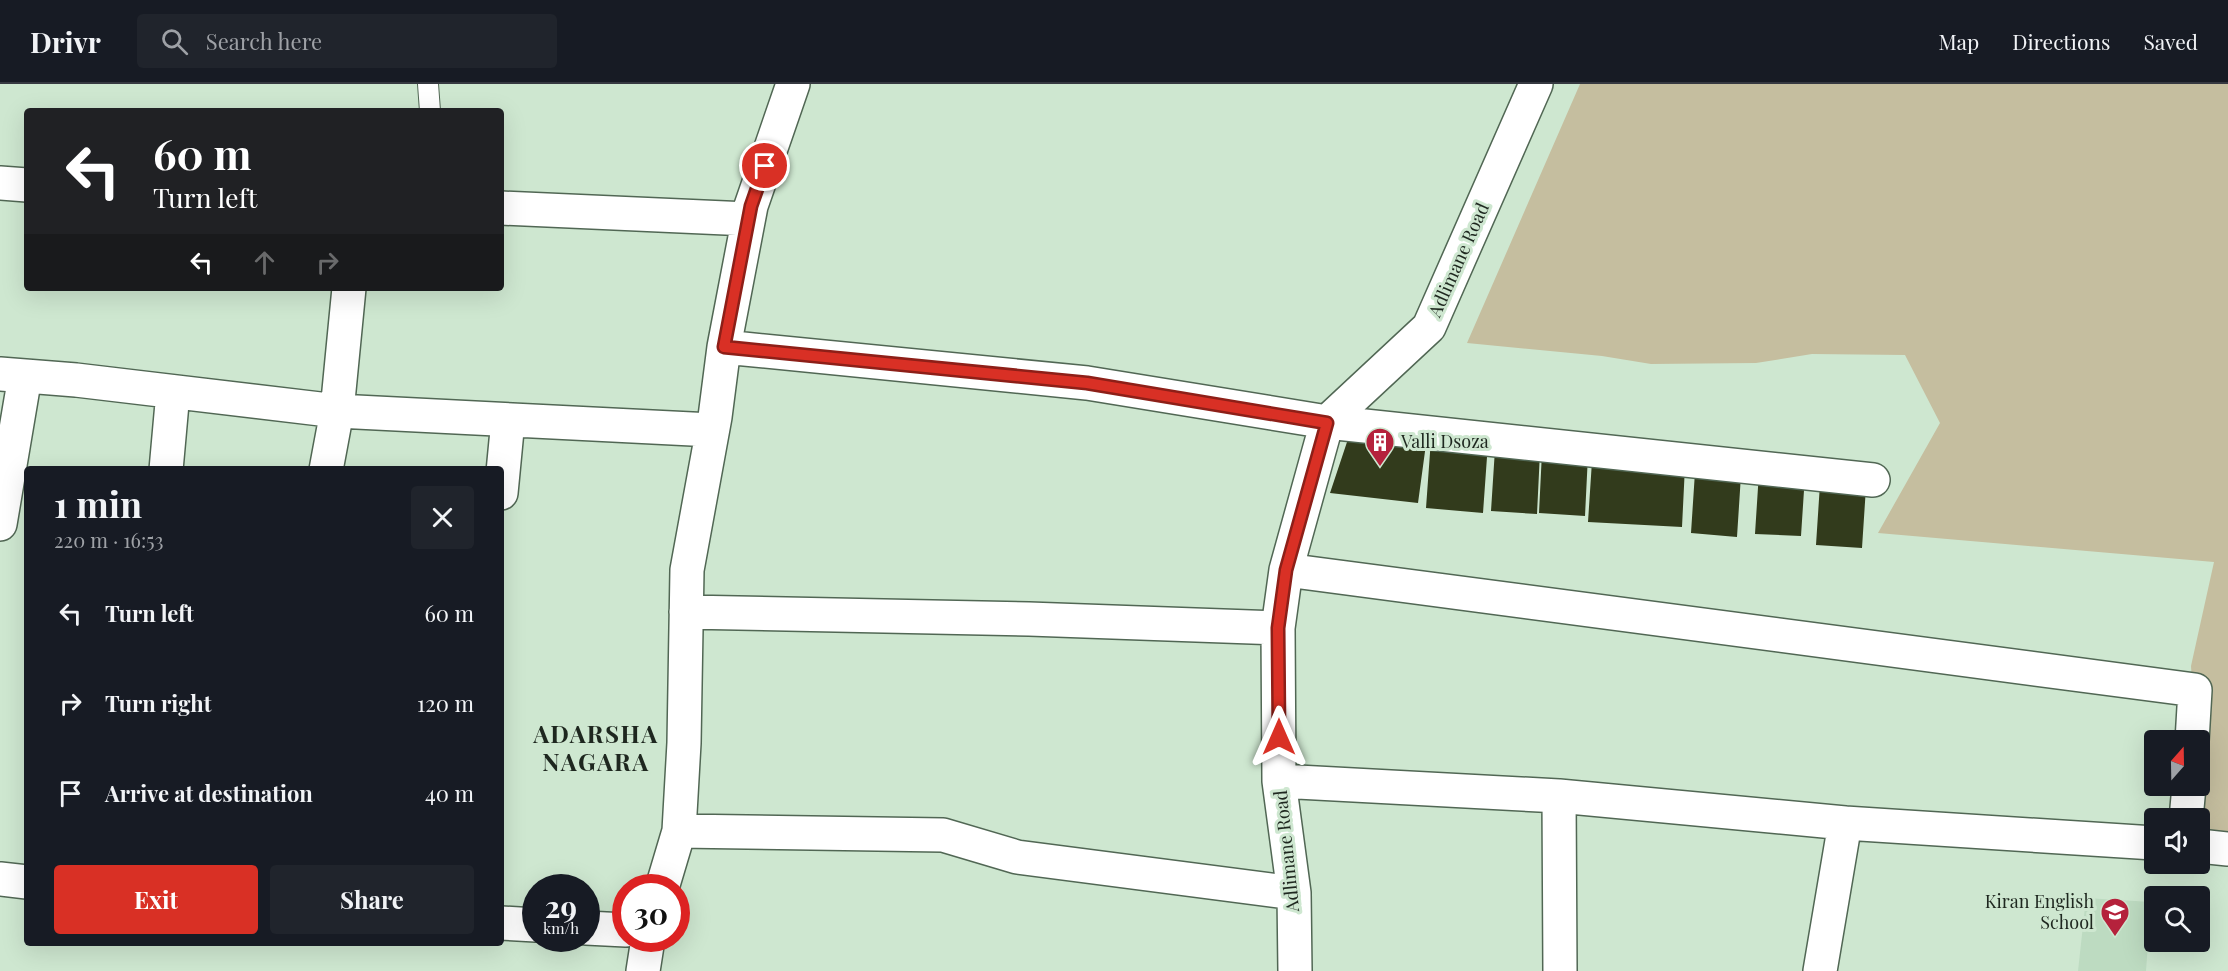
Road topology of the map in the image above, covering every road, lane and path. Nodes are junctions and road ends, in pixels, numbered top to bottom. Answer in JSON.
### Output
{"nodes":[{"id":1,"x":428,"y":84,"type":"edge"},
{"id":2,"x":794,"y":84,"type":"edge"},
{"id":3,"x":1536,"y":84,"type":"edge"},
{"id":4,"x":430,"y":108,"type":"edge"},
{"id":5,"x":0,"y":183,"type":"edge"},
{"id":6,"x":24,"y":185,"type":"edge"},
{"id":7,"x":504,"y":208,"type":"edge"},
{"id":8,"x":748,"y":219,"type":"junction"},
{"id":9,"x":349,"y":291,"type":"edge"},
{"id":10,"x":724,"y":347,"type":"junction"},
{"id":11,"x":12,"y":375,"type":"edge"},
{"id":12,"x":172,"y":392,"type":"junction"},
{"id":13,"x":337,"y":411,"type":"junction"},
{"id":14,"x":508,"y":420,"type":"junction"},
{"id":15,"x":1327,"y":423,"type":"junction"},
{"id":16,"x":712,"y":430,"type":"junction"},
{"id":17,"x":166,"y":466,"type":"edge"},
{"id":18,"x":327,"y":466,"type":"edge"},
{"id":19,"x":504,"y":466,"type":"edge"},
{"id":20,"x":1873,"y":480,"type":"dead end"},
{"id":21,"x":0,"y":524,"type":"edge"},
{"id":22,"x":1286,"y":570,"type":"junction"},
{"id":23,"x":686,"y":612,"type":"junction"},
{"id":24,"x":1278,"y":628,"type":"junction"},
{"id":25,"x":2193,"y":730,"type":"edge"},
{"id":26,"x":1279,"y":781,"type":"junction"},
{"id":27,"x":1559,"y":796,"type":"junction"},
{"id":28,"x":1845,"y":823,"type":"junction"},
{"id":29,"x":679,"y":831,"type":"junction"},
{"id":30,"x":2144,"y":842,"type":"edge"},
{"id":31,"x":2210,"y":847,"type":"edge"},
{"id":32,"x":2228,"y":849,"type":"edge"},
{"id":33,"x":666,"y":874,"type":"edge"},
{"id":34,"x":0,"y":879,"type":"edge"},
{"id":35,"x":24,"y":882,"type":"edge"},
{"id":36,"x":1294,"y":893,"type":"junction"},
{"id":37,"x":504,"y":923,"type":"edge"},
{"id":38,"x":522,"y":924,"type":"edge"},
{"id":39,"x":646,"y":952,"type":"edge"},
{"id":40,"x":643,"y":971,"type":"edge"},
{"id":41,"x":1295,"y":971,"type":"edge"},
{"id":42,"x":1560,"y":971,"type":"edge"},
{"id":43,"x":1820,"y":971,"type":"edge"}],
"edges":[{"from":1,"to":4,"type":"lane"},
{"from":2,"to":8,"type":"street"},
{"from":3,"to":15,"type":"street","name":"Adlimane Road"},
{"from":5,"to":6,"type":"street"},
{"from":7,"to":8,"type":"street"},
{"from":8,"to":10,"type":"street"},
{"from":9,"to":13,"type":"street"},
{"from":10,"to":15,"type":"street"},
{"from":10,"to":16,"type":"street"},
{"from":11,"to":12,"type":"street"},
{"from":11,"to":21,"type":"street"},
{"from":12,"to":13,"type":"street"},
{"from":12,"to":17,"type":"street"},
{"from":13,"to":14,"type":"street"},
{"from":13,"to":18,"type":"street"},
{"from":14,"to":16,"type":"street"},
{"from":14,"to":19,"type":"street"},
{"from":15,"to":20,"type":"street"},
{"from":15,"to":22,"type":"street","name":"Adlimane Road"},
{"from":16,"to":23,"type":"street"},
{"from":22,"to":24,"type":"street","name":"Adlimane Road"},
{"from":22,"to":25,"type":"street"},
{"from":23,"to":24,"type":"street"},
{"from":23,"to":29,"type":"street"},
{"from":24,"to":26,"type":"street","name":"Adlimane Road"},
{"from":26,"to":27,"type":"street"},
{"from":26,"to":36,"type":"street","name":"Adlimane Road"},
{"from":27,"to":28,"type":"street"},
{"from":27,"to":42,"type":"street"},
{"from":28,"to":30,"type":"street"},
{"from":28,"to":43,"type":"street"},
{"from":29,"to":33,"type":"street"},
{"from":29,"to":36,"type":"street"},
{"from":31,"to":32,"type":"street"},
{"from":34,"to":35,"type":"street"},
{"from":36,"to":41,"type":"street","name":"Adlimane Road"},
{"from":37,"to":38,"type":"street"},
{"from":39,"to":40,"type":"street"}]}
